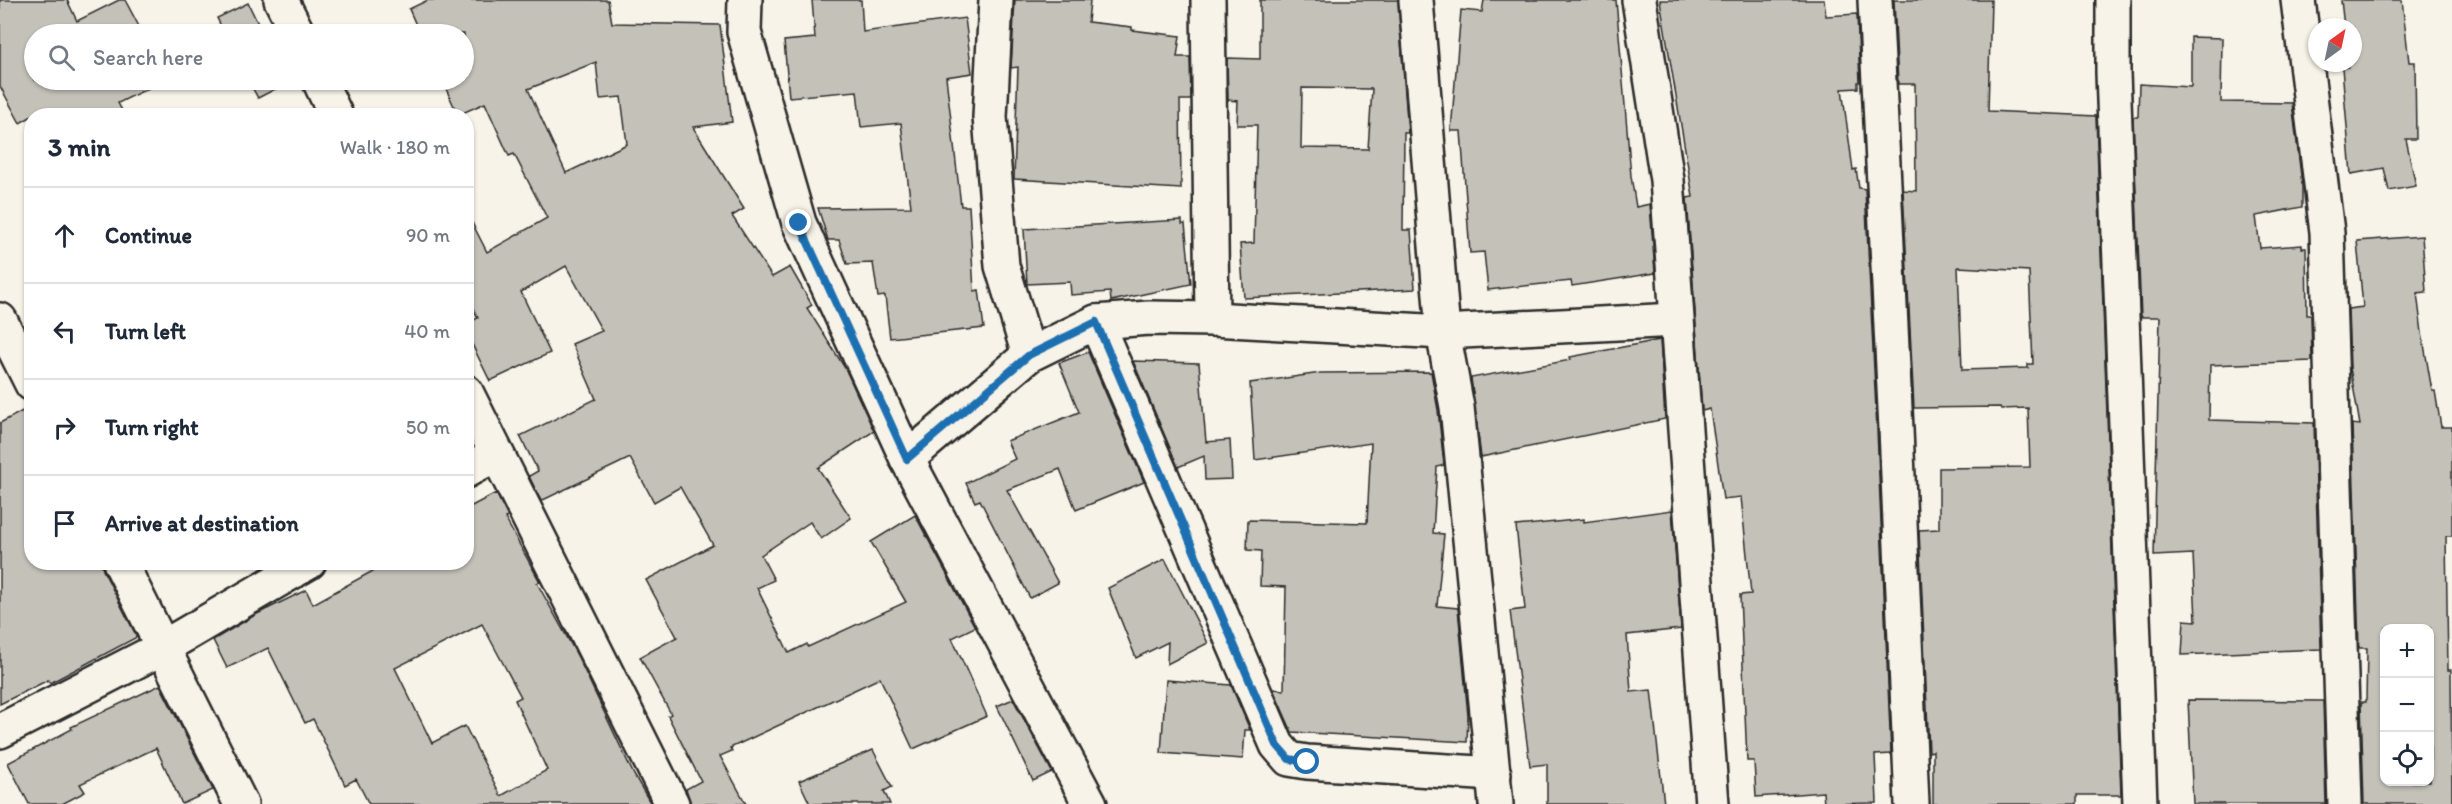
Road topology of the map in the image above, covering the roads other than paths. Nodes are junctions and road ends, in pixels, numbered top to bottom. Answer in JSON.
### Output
{"nodes":[{"id":1,"x":281,"y":0,"type":"edge"},
{"id":2,"x":745,"y":0,"type":"edge"},
{"id":3,"x":996,"y":0,"type":"edge"},
{"id":4,"x":1208,"y":0,"type":"edge"},
{"id":5,"x":1416,"y":0,"type":"edge"},
{"id":6,"x":1640,"y":0,"type":"edge"},
{"id":7,"x":1875,"y":0,"type":"edge"},
{"id":8,"x":2113,"y":0,"type":"edge"},
{"id":9,"x":2298,"y":0,"type":"edge"},
{"id":10,"x":293,"y":24,"type":"edge"},
{"id":11,"x":324,"y":90,"type":"edge"},
{"id":12,"x":332,"y":108,"type":"edge"},
{"id":13,"x":1212,"y":319,"type":"junction"},
{"id":14,"x":0,"y":320,"type":"edge"},
{"id":15,"x":1676,"y":320,"type":"junction"},
{"id":16,"x":1096,"y":322,"type":"junction"},
{"id":17,"x":1443,"y":332,"type":"junction"},
{"id":18,"x":1029,"y":355,"type":"junction"},
{"id":19,"x":24,"y":368,"type":"edge"},
{"id":20,"x":474,"y":409,"type":"edge"},
{"id":21,"x":496,"y":454,"type":"junction"},
{"id":22,"x":907,"y":459,"type":"junction"},
{"id":23,"x":474,"y":466,"type":"edge"},
{"id":24,"x":124,"y":570,"type":"edge"},
{"id":25,"x":295,"y":570,"type":"edge"},
{"id":26,"x":162,"y":648,"type":"junction"},
{"id":27,"x":0,"y":731,"type":"edge"},
{"id":28,"x":1495,"y":789,"type":"edge"},
{"id":29,"x":241,"y":804,"type":"edge"},
{"id":30,"x":672,"y":804,"type":"edge"},
{"id":31,"x":1090,"y":804,"type":"edge"},
{"id":32,"x":1712,"y":804,"type":"edge"},
{"id":33,"x":1912,"y":804,"type":"edge"},
{"id":34,"x":2140,"y":804,"type":"edge"},
{"id":35,"x":2345,"y":804,"type":"edge"}],
"edges":[{"from":1,"to":10,"type":"street"},
{"from":2,"to":22,"type":"street"},
{"from":3,"to":18,"type":"street"},
{"from":4,"to":13,"type":"street"},
{"from":5,"to":17,"type":"street"},
{"from":6,"to":15,"type":"street"},
{"from":7,"to":33,"type":"street"},
{"from":8,"to":34,"type":"street"},
{"from":9,"to":35,"type":"street"},
{"from":11,"to":12,"type":"street"},
{"from":13,"to":16,"type":"street"},
{"from":13,"to":17,"type":"street"},
{"from":14,"to":19,"type":"street"},
{"from":15,"to":17,"type":"street"},
{"from":15,"to":32,"type":"street"},
{"from":16,"to":18,"type":"street"},
{"from":16,"to":28,"type":"street"},
{"from":17,"to":28,"type":"street"},
{"from":18,"to":22,"type":"street"},
{"from":20,"to":21,"type":"street"},
{"from":21,"to":23,"type":"street"},
{"from":21,"to":30,"type":"street"},
{"from":22,"to":31,"type":"street"},
{"from":24,"to":26,"type":"street"},
{"from":25,"to":26,"type":"street"},
{"from":26,"to":27,"type":"street"},
{"from":26,"to":29,"type":"street"}]}
